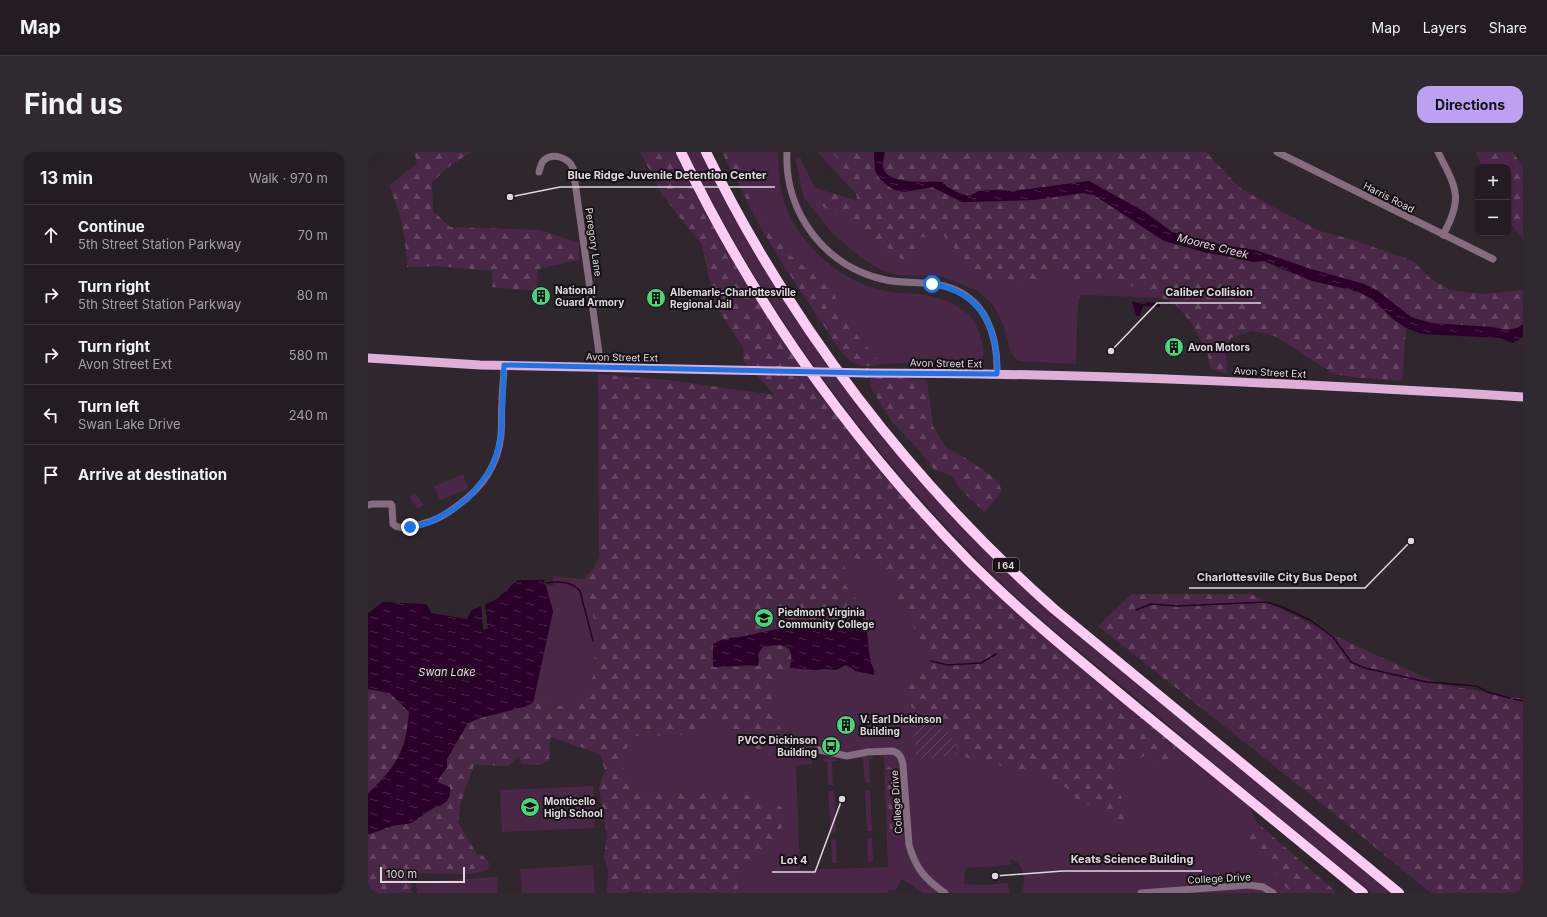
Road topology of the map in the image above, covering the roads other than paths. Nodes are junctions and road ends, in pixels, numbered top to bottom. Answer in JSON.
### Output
{"nodes":[{"id":1,"x":681,"y":152,"type":"edge"},
{"id":2,"x":706,"y":152,"type":"edge"},
{"id":3,"x":787,"y":152,"type":"edge"},
{"id":4,"x":1277,"y":152,"type":"edge"},
{"id":5,"x":1438,"y":152,"type":"edge"},
{"id":6,"x":539,"y":172,"type":"dead end"},
{"id":7,"x":1443,"y":235,"type":"junction"},
{"id":8,"x":1493,"y":259,"type":"dead end"},
{"id":9,"x":368,"y":358,"type":"edge"},
{"id":10,"x":504,"y":365,"type":"junction"},
{"id":11,"x":601,"y":367,"type":"junction"},
{"id":12,"x":997,"y":374,"type":"junction"},
{"id":13,"x":1523,"y":397,"type":"edge"},
{"id":14,"x":368,"y":505,"type":"edge"},
{"id":15,"x":818,"y":750,"type":"dead end"},
{"id":16,"x":945,"y":893,"type":"edge"},
{"id":17,"x":1140,"y":893,"type":"edge"},
{"id":18,"x":1273,"y":893,"type":"edge"},
{"id":19,"x":1363,"y":893,"type":"edge"},
{"id":20,"x":1399,"y":893,"type":"edge"}],
"edges":[{"from":1,"to":19,"type":"highway","number":"I 64"},
{"from":2,"to":20,"type":"highway","number":"I 64"},
{"from":3,"to":12,"type":"street"},
{"from":4,"to":7,"type":"street","name":"Harris Road"},
{"from":5,"to":7,"type":"street"},
{"from":6,"to":11,"type":"street","name":"Peregory Lane"},
{"from":7,"to":8,"type":"street","name":"Harris Road"},
{"from":9,"to":10,"type":"main road","name":"Avon Street Ext"},
{"from":10,"to":11,"type":"main road","name":"Avon Street Ext"},
{"from":10,"to":14,"type":"street"},
{"from":11,"to":12,"type":"main road","name":"Avon Street Ext","bridge":true},
{"from":12,"to":13,"type":"main road","name":"Avon Street Ext"},
{"from":15,"to":16,"type":"street","name":"College Drive"},
{"from":17,"to":18,"type":"street","name":"College Drive"}]}
